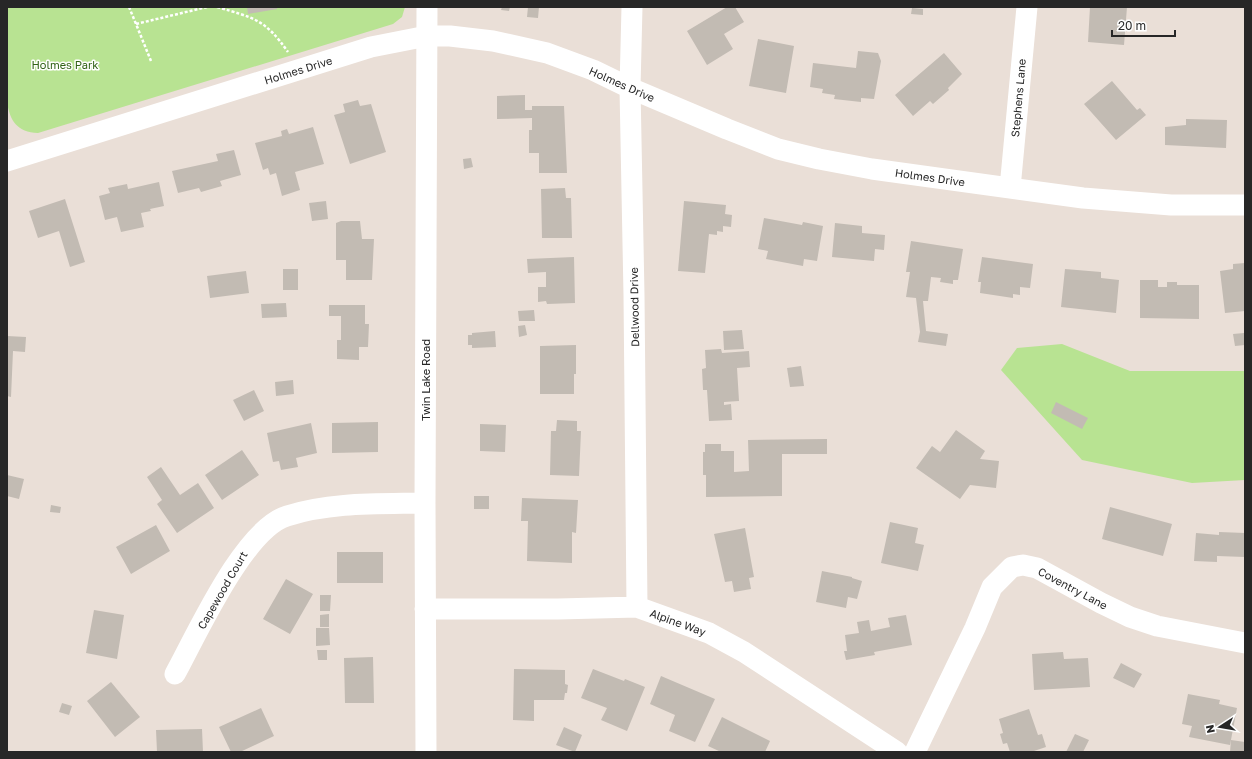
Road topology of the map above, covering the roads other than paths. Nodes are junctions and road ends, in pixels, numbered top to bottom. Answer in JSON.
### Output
{"nodes":[{"id":1,"x":427,"y":7,"type":"edge"},
{"id":2,"x":632,"y":7,"type":"edge"},
{"id":3,"x":1026,"y":7,"type":"edge"},
{"id":4,"x":427,"y":36,"type":"junction"},
{"id":5,"x":630,"y":88,"type":"junction"},
{"id":6,"x":7,"y":161,"type":"edge"},
{"id":7,"x":1010,"y":188,"type":"junction"},
{"id":8,"x":1245,"y":205,"type":"edge"},
{"id":9,"x":425,"y":503,"type":"junction"},
{"id":10,"x":425,"y":608,"type":"junction"},
{"id":11,"x":637,"y":608,"type":"junction"},
{"id":12,"x":1245,"y":643,"type":"edge"},
{"id":13,"x":175,"y":674,"type":"dead end"},
{"id":14,"x":426,"y":752,"type":"edge"},
{"id":15,"x":897,"y":752,"type":"edge"},
{"id":16,"x":915,"y":752,"type":"edge"}],
"edges":[{"from":1,"to":4,"type":"street","name":"Twin Lake Road"},
{"from":2,"to":5,"type":"street","name":"Dellwood Drive"},
{"from":3,"to":7,"type":"street","name":"Stephens Lane"},
{"from":4,"to":5,"type":"street","name":"Holmes Drive"},
{"from":4,"to":6,"type":"street","name":"Holmes Drive"},
{"from":4,"to":9,"type":"street","name":"Twin Lake Road"},
{"from":5,"to":7,"type":"street","name":"Holmes Drive"},
{"from":5,"to":11,"type":"street","name":"Dellwood Drive"},
{"from":7,"to":8,"type":"street","name":"Holmes Drive"},
{"from":9,"to":10,"type":"street","name":"Twin Lake Road"},
{"from":9,"to":13,"type":"street","name":"Capewood Court"},
{"from":10,"to":11,"type":"street","name":"Alpine Way"},
{"from":10,"to":14,"type":"street","name":"Twin Lake Road"},
{"from":11,"to":15,"type":"street","name":"Alpine Way"},
{"from":12,"to":16,"type":"street","name":"Coventry Lane"}]}
